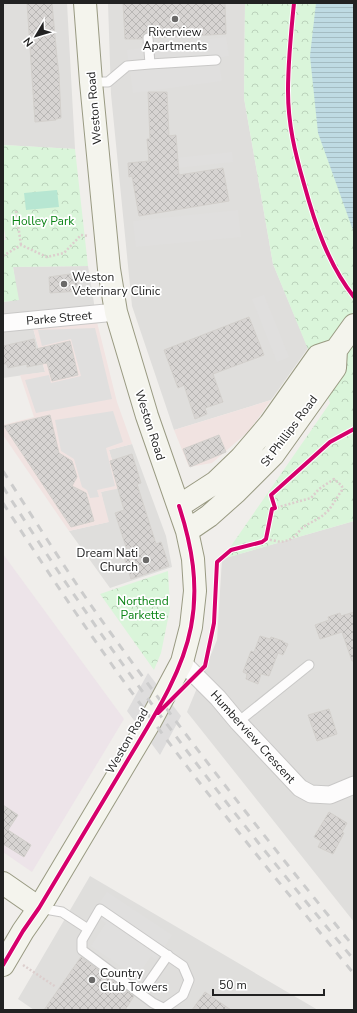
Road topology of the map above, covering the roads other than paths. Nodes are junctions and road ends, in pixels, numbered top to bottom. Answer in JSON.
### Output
{"nodes":[{"id":1,"x":85,"y":3,"type":"edge"},
{"id":2,"x":148,"y":38,"type":"dead end"},
{"id":3,"x":216,"y":60,"type":"dead end"},
{"id":4,"x":150,"y":64,"type":"junction"},
{"id":5,"x":91,"y":82,"type":"junction"},
{"id":6,"x":116,"y":312,"type":"junction"},
{"id":7,"x":3,"y":323,"type":"edge"},
{"id":8,"x":351,"y":329,"type":"edge"},
{"id":9,"x":336,"y":350,"type":"junction"},
{"id":10,"x":178,"y":506,"type":"junction"},
{"id":11,"x":187,"y":531,"type":"junction"},
{"id":12,"x":182,"y":662,"type":"junction"},
{"id":13,"x":309,"y":665,"type":"dead end"},
{"id":14,"x":238,"y":722,"type":"junction"},
{"id":15,"x":354,"y":785,"type":"edge"},
{"id":16,"x":3,"y":883,"type":"edge"},
{"id":17,"x":39,"y":908,"type":"junction"},
{"id":18,"x":88,"y":929,"type":"junction"},
{"id":19,"x":168,"y":955,"type":"junction"},
{"id":20,"x":6,"y":960,"type":"edge"},
{"id":21,"x":145,"y":988,"type":"dead end"},
{"id":22,"x":165,"y":1009,"type":"edge"}],
"edges":[{"from":1,"to":5,"type":"main road","name":"Weston Road"},
{"from":2,"to":4,"type":"lane"},
{"from":3,"to":4,"type":"lane"},
{"from":4,"to":5,"type":"lane"},
{"from":5,"to":6,"type":"main road","name":"Weston Road"},
{"from":6,"to":7,"type":"street","name":"Parke Street"},
{"from":6,"to":10,"type":"main road","name":"Weston Road"},
{"from":8,"to":9,"type":"main road","name":"St Phillips Road"},
{"from":9,"to":10,"type":"main road","name":"St Phillips Road"},
{"from":9,"to":11,"type":"main road","name":"St Phillips Road"},
{"from":10,"to":11,"type":"main road","name":"Weston Road"},
{"from":11,"to":12,"type":"main road","name":"Weston Road"},
{"from":12,"to":14,"type":"street","name":"Humberview Crescent"},
{"from":12,"to":17,"type":"main road","name":"Weston Road"},
{"from":13,"to":14,"type":"lane"},
{"from":14,"to":15,"type":"street","name":"Humberview Crescent"},
{"from":16,"to":17,"type":"main road"},
{"from":17,"to":18,"type":"lane"},
{"from":17,"to":20,"type":"main road","name":"Weston Road"},
{"from":18,"to":19,"type":"lane"},
{"from":18,"to":22,"type":"lane"},
{"from":19,"to":21,"type":"lane"},
{"from":19,"to":22,"type":"lane"}]}
